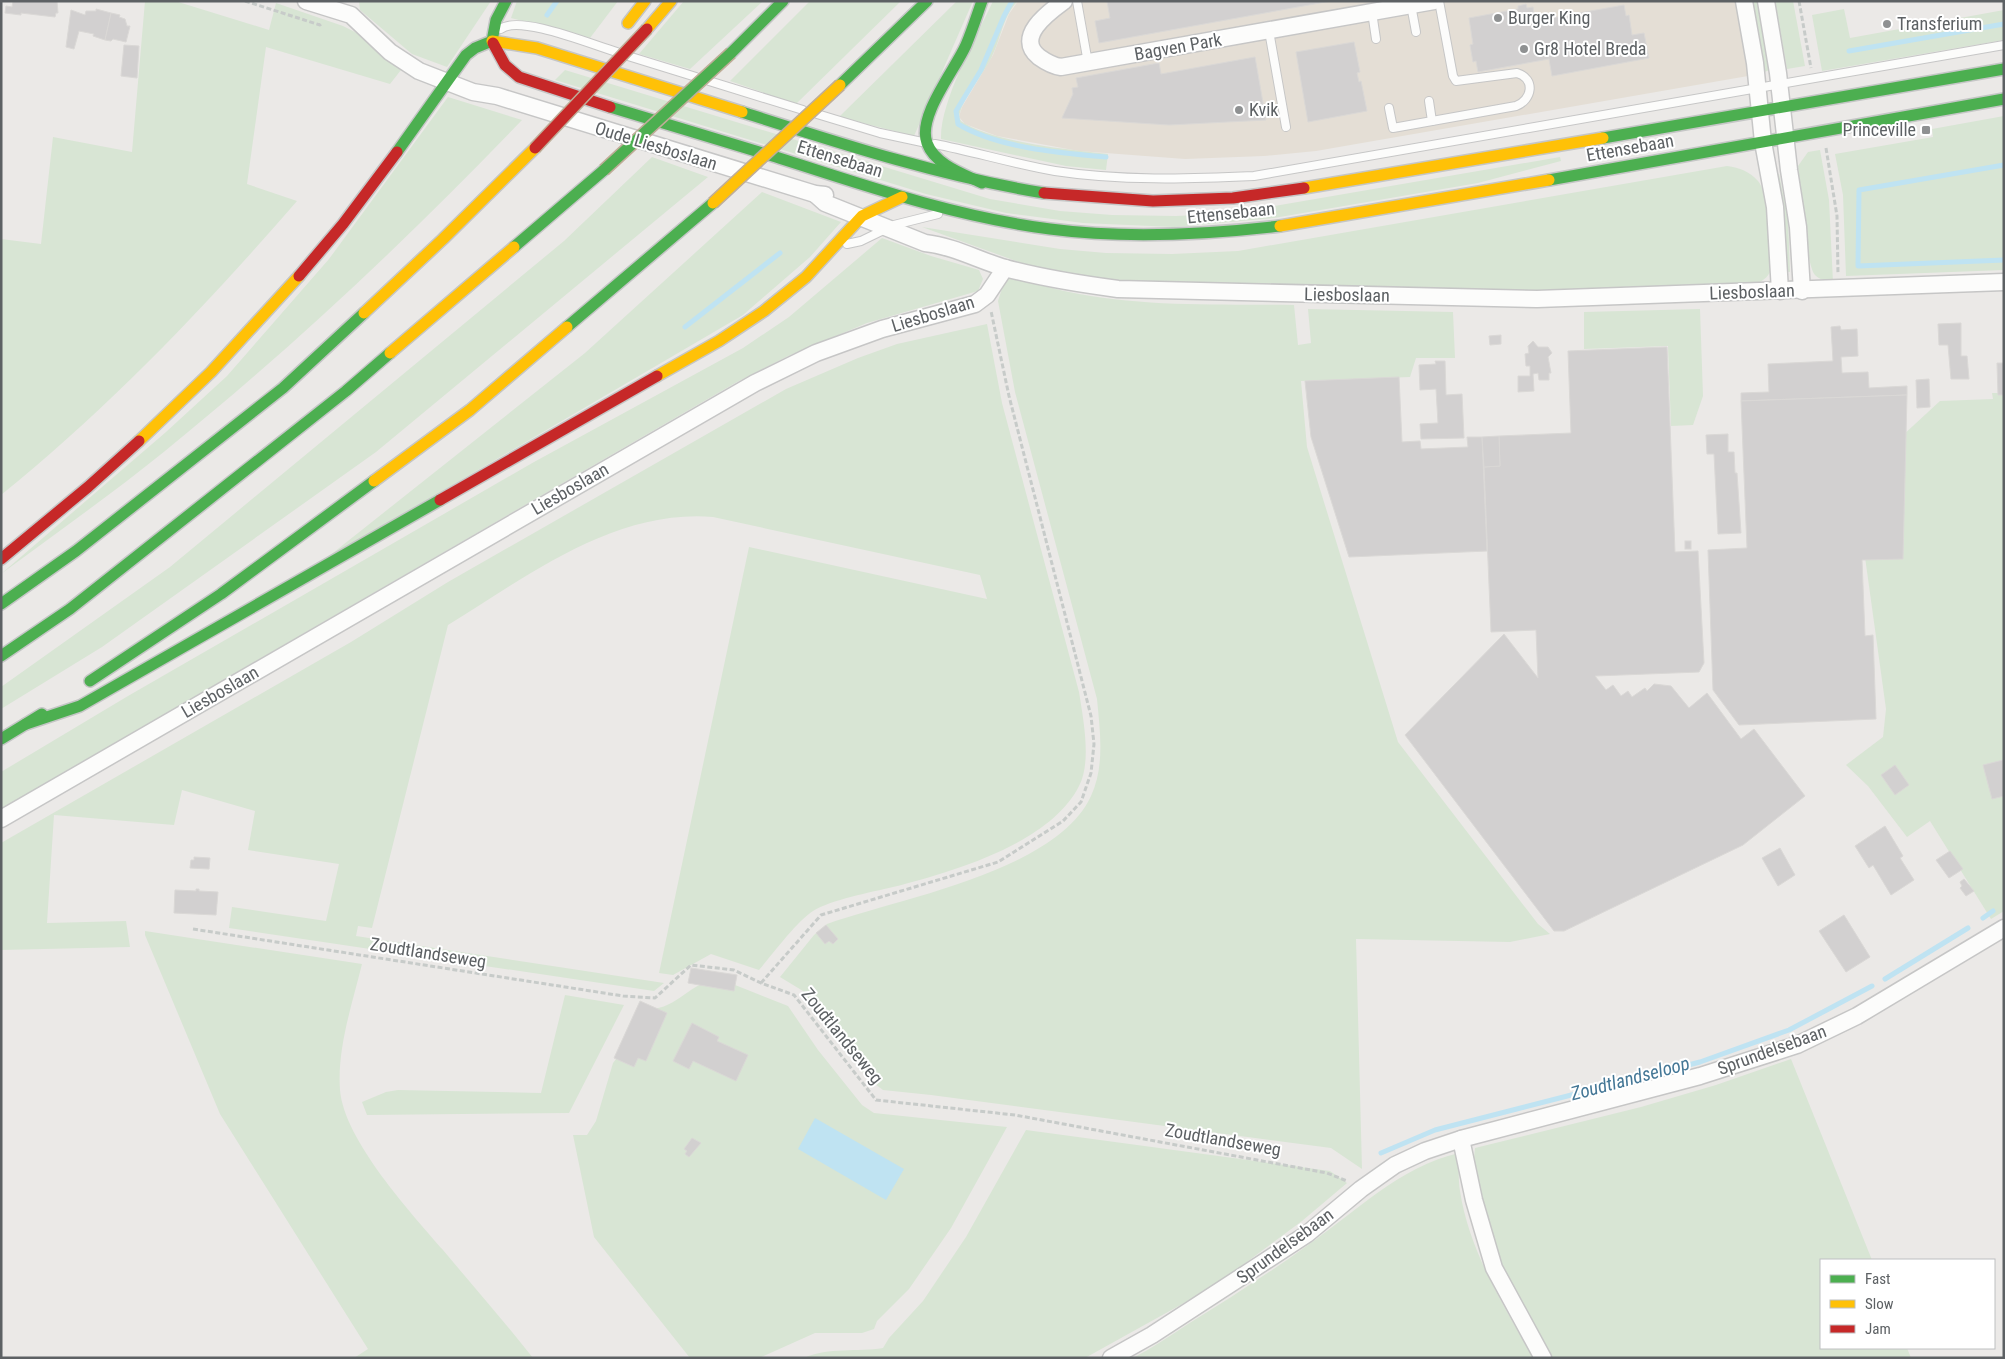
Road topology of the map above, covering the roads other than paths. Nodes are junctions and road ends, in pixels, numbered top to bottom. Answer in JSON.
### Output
{"nodes":[{"id":1,"x":306,"y":1,"type":"edge"},
{"id":2,"x":506,"y":1,"type":"edge"},
{"id":3,"x":645,"y":1,"type":"edge"},
{"id":4,"x":671,"y":1,"type":"edge"},
{"id":5,"x":783,"y":1,"type":"edge"},
{"id":6,"x":927,"y":1,"type":"edge"},
{"id":7,"x":982,"y":1,"type":"edge"},
{"id":8,"x":1064,"y":1,"type":"edge"},
{"id":9,"x":1077,"y":1,"type":"edge"},
{"id":10,"x":1434,"y":1,"type":"edge"},
{"id":11,"x":1439,"y":1,"type":"edge"},
{"id":12,"x":1744,"y":1,"type":"edge"},
{"id":13,"x":1766,"y":1,"type":"edge"},
{"id":14,"x":1411,"y":5,"type":"junction"},
{"id":15,"x":350,"y":8,"type":"edge"},
{"id":16,"x":1372,"y":12,"type":"junction"},
{"id":17,"x":1269,"y":31,"type":"junction"},
{"id":18,"x":1416,"y":32,"type":"dead end"},
{"id":19,"x":1376,"y":39,"type":"dead end"},
{"id":20,"x":492,"y":42,"type":"junction"},
{"id":21,"x":2004,"y":45,"type":"edge"},
{"id":22,"x":1088,"y":63,"type":"junction"},
{"id":23,"x":2004,"y":69,"type":"edge"},
{"id":24,"x":450,"y":78,"type":"junction"},
{"id":25,"x":1779,"y":85,"type":"junction"},
{"id":26,"x":1758,"y":88,"type":"junction"},
{"id":27,"x":2004,"y":99,"type":"edge"},
{"id":28,"x":1429,"y":101,"type":"dead end"},
{"id":29,"x":1389,"y":108,"type":"dead end"},
{"id":30,"x":1782,"y":108,"type":"junction"},
{"id":31,"x":1760,"y":112,"type":"junction"},
{"id":32,"x":1436,"y":120,"type":"junction"},
{"id":33,"x":540,"y":122,"type":"dead end"},
{"id":34,"x":1286,"y":127,"type":"dead end"},
{"id":35,"x":1785,"y":138,"type":"junction"},
{"id":36,"x":1763,"y":142,"type":"junction"},
{"id":37,"x":927,"y":143,"type":"junction"},
{"id":38,"x":495,"y":171,"type":"dead end"},
{"id":39,"x":982,"y":183,"type":"junction"},
{"id":40,"x":902,"y":197,"type":"junction"},
{"id":41,"x":951,"y":210,"type":"junction"},
{"id":42,"x":866,"y":213,"type":"junction"},
{"id":43,"x":894,"y":225,"type":"junction"},
{"id":44,"x":833,"y":247,"type":"junction"},
{"id":45,"x":1005,"y":268,"type":"junction"},
{"id":46,"x":2004,"y":282,"type":"edge"},
{"id":47,"x":1780,"y":291,"type":"junction"},
{"id":48,"x":1802,"y":291,"type":"junction"},
{"id":49,"x":169,"y":476,"type":"junction"},
{"id":50,"x":1,"y":559,"type":"edge"},
{"id":51,"x":1,"y":604,"type":"edge"},
{"id":52,"x":1,"y":656,"type":"edge"},
{"id":53,"x":83,"y":686,"type":"dead end"},
{"id":54,"x":67,"y":697,"type":"dead end"},
{"id":55,"x":26,"y":724,"type":"junction"},
{"id":56,"x":1,"y":739,"type":"edge"},
{"id":57,"x":1,"y":819,"type":"edge"},
{"id":58,"x":2004,"y":928,"type":"edge"},
{"id":59,"x":1461,"y":1139,"type":"junction"},
{"id":60,"x":1111,"y":1358,"type":"edge"},
{"id":61,"x":1544,"y":1358,"type":"edge"}],
"edges":[{"from":1,"to":15,"type":"street","name":"Oude Liesboslaan"},
{"from":2,"to":20,"type":"main road"},
{"from":3,"to":33,"type":"main road"},
{"from":4,"to":49,"type":"main road","bridge":true},
{"from":5,"to":52,"type":"main road","bridge":true},
{"from":6,"to":53,"type":"main road","bridge":true},
{"from":7,"to":37,"type":"main road"},
{"from":8,"to":22,"type":"street","name":"Bagven Park"},
{"from":9,"to":22,"type":"lane"},
{"from":10,"to":14,"type":"street","name":"Bagven Park"},
{"from":11,"to":32,"type":"lane"},
{"from":12,"to":26,"type":"street"},
{"from":13,"to":25,"type":"street"},
{"from":14,"to":16,"type":"street","name":"Bagven Park"},
{"from":14,"to":18,"type":"lane"},
{"from":15,"to":24,"type":"street","name":"Oude Liesboslaan"},
{"from":16,"to":17,"type":"street","name":"Bagven Park"},
{"from":16,"to":19,"type":"lane"},
{"from":17,"to":22,"type":"street","name":"Bagven Park"},
{"from":17,"to":34,"type":"lane"},
{"from":20,"to":24,"type":"main road"},
{"from":20,"to":37,"type":"lane","name":"Ettensebaan"},
{"from":20,"to":39,"type":"main road","name":"Ettensebaan"},
{"from":20,"to":40,"type":"main road","name":"Ettensebaan"},
{"from":21,"to":25,"type":"lane","name":"Ettensebaan"},
{"from":23,"to":30,"type":"main road","name":"Ettensebaan"},
{"from":24,"to":42,"type":"street","name":"Oude Liesboslaan"},
{"from":24,"to":50,"type":"main road"},
{"from":25,"to":26,"type":"lane","name":"Ettensebaan"},
{"from":25,"to":30,"type":"street"},
{"from":26,"to":31,"type":"street"},
{"from":26,"to":37,"type":"lane","name":"Ettensebaan"},
{"from":27,"to":35,"type":"main road","name":"Ettensebaan"},
{"from":28,"to":32,"type":"lane"},
{"from":29,"to":32,"type":"lane"},
{"from":30,"to":31,"type":"main road","name":"Ettensebaan"},
{"from":30,"to":35,"type":"street"},
{"from":31,"to":36,"type":"street"},
{"from":31,"to":39,"type":"main road","name":"Ettensebaan"},
{"from":35,"to":36,"type":"main road","name":"Ettensebaan"},
{"from":35,"to":48,"type":"street"},
{"from":36,"to":41,"type":"main road","name":"Ettensebaan"},
{"from":36,"to":47,"type":"street"},
{"from":37,"to":39,"type":"main road"},
{"from":38,"to":49,"type":"main road"},
{"from":40,"to":41,"type":"main road","name":"Ettensebaan"},
{"from":40,"to":42,"type":"main road"},
{"from":41,"to":43,"type":"lane"},
{"from":42,"to":43,"type":"street","name":"Oude Liesboslaan"},
{"from":42,"to":44,"type":"main road"},
{"from":43,"to":44,"type":"lane"},
{"from":43,"to":45,"type":"street","name":"Oude Liesboslaan"},
{"from":44,"to":55,"type":"main road"},
{"from":45,"to":47,"type":"street","name":"Liesboslaan"},
{"from":45,"to":57,"type":"street","name":"Liesboslaan"},
{"from":46,"to":48,"type":"street","name":"Liesboslaan"},
{"from":47,"to":48,"type":"street","name":"Liesboslaan"},
{"from":49,"to":51,"type":"main road"},
{"from":54,"to":55,"type":"main road"},
{"from":55,"to":56,"type":"main road"},
{"from":58,"to":59,"type":"street","name":"Sprundelsebaan"},
{"from":59,"to":60,"type":"street","name":"Sprundelsebaan"},
{"from":59,"to":61,"type":"street"}]}
